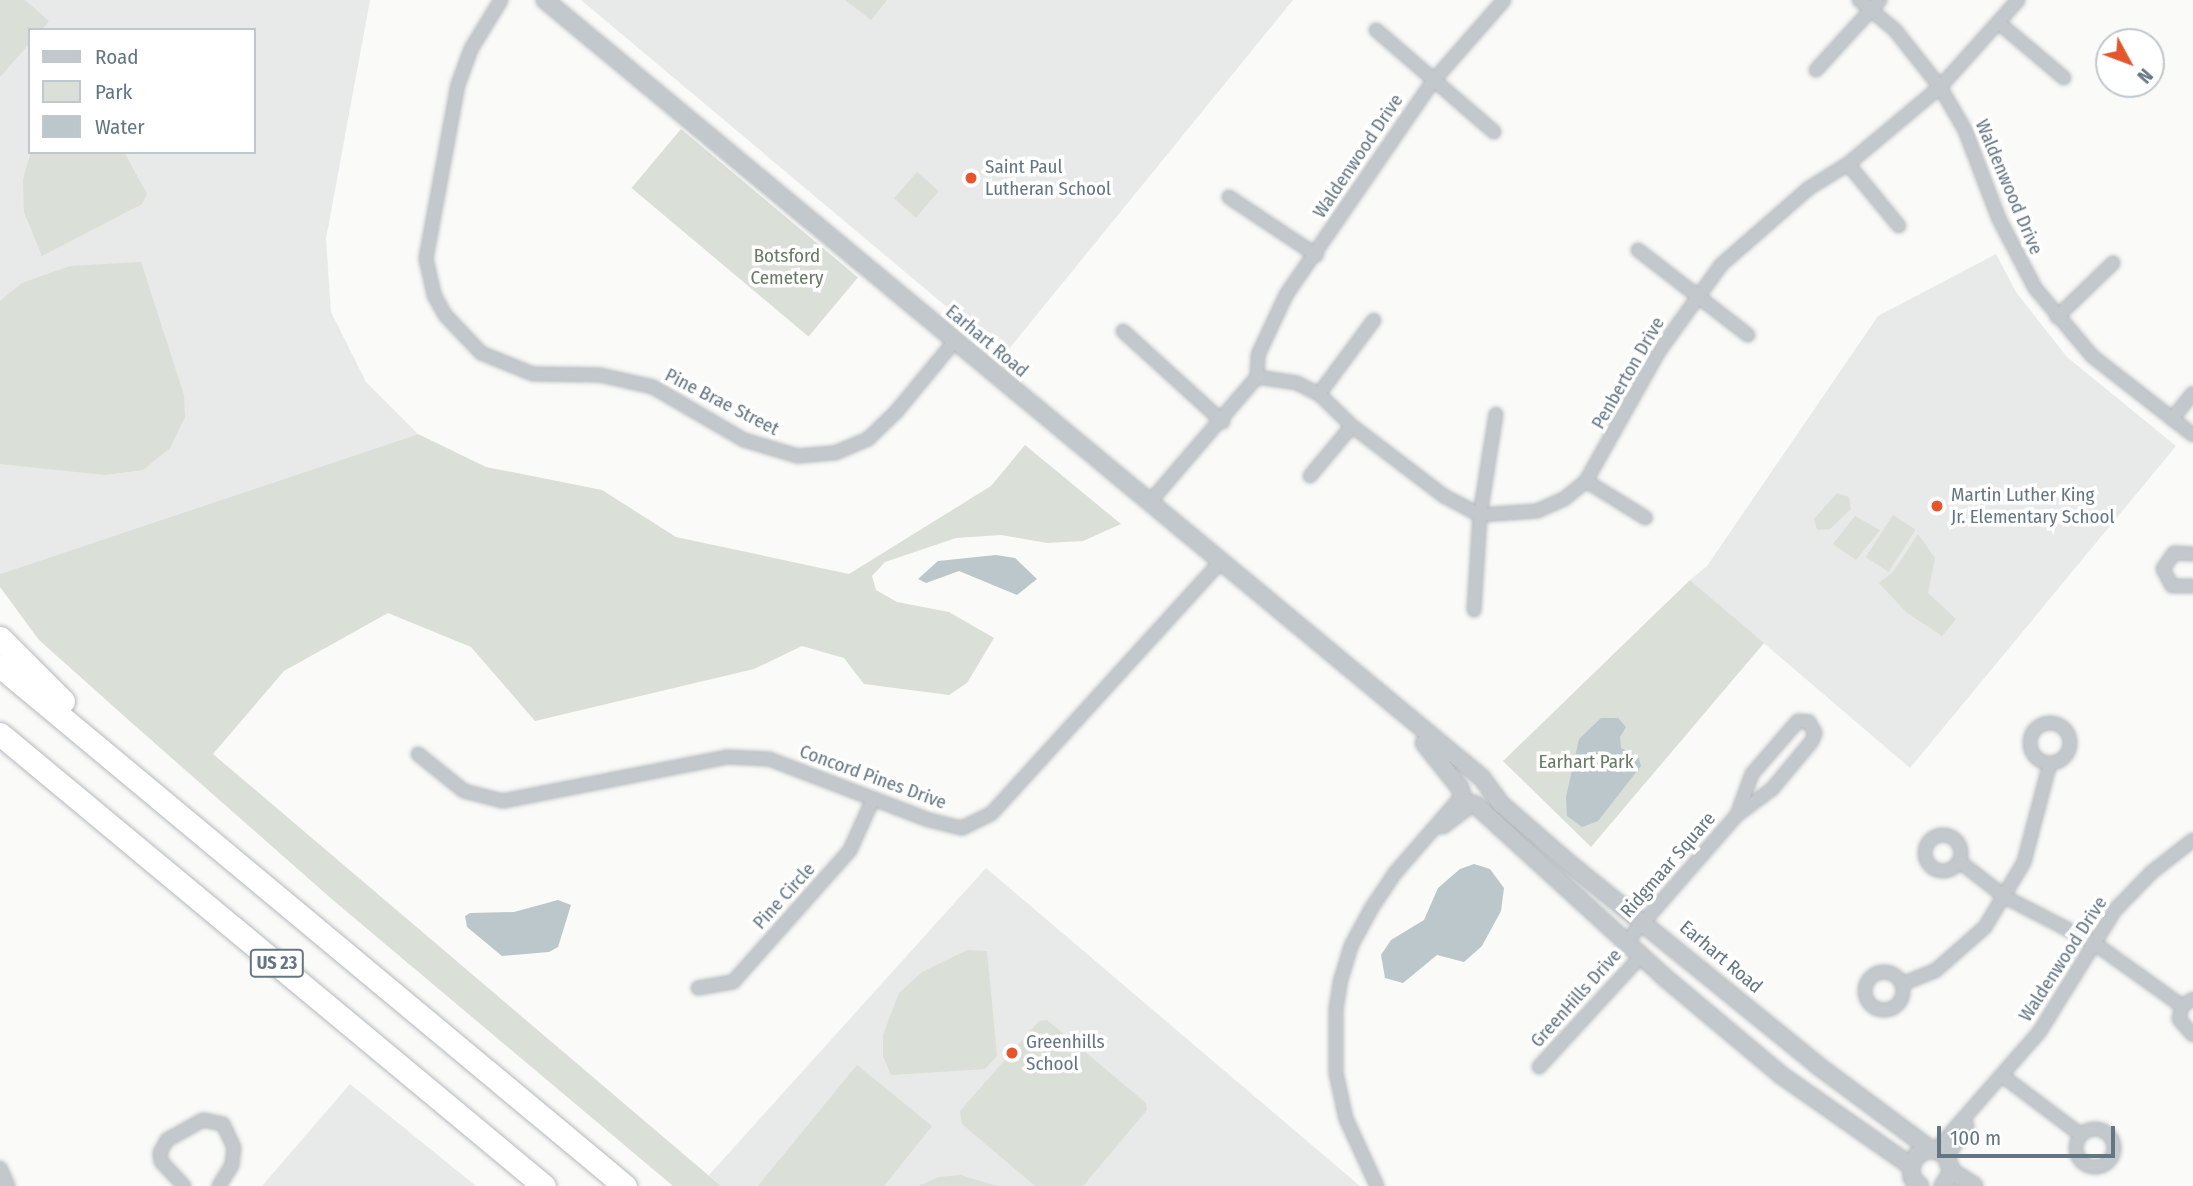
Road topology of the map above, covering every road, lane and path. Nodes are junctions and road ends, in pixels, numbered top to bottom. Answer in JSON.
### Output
{"nodes":[{"id":1,"x":500,"y":0,"type":"edge"},
{"id":2,"x":545,"y":0,"type":"edge"},
{"id":3,"x":1504,"y":0,"type":"edge"},
{"id":4,"x":1859,"y":0,"type":"edge"},
{"id":5,"x":2018,"y":0,"type":"edge"},
{"id":6,"x":1876,"y":5,"type":"edge"},
{"id":7,"x":1999,"y":23,"type":"junction"},
{"id":8,"x":1376,"y":30,"type":"dead end"},
{"id":9,"x":1816,"y":70,"type":"dead end"},
{"id":10,"x":2064,"y":78,"type":"dead end"},
{"id":11,"x":1434,"y":80,"type":"junction"},
{"id":12,"x":1940,"y":87,"type":"junction"},
{"id":13,"x":1494,"y":132,"type":"dead end"},
{"id":14,"x":1847,"y":164,"type":"junction"},
{"id":15,"x":1229,"y":197,"type":"dead end"},
{"id":16,"x":1899,"y":226,"type":"dead end"},
{"id":17,"x":1638,"y":250,"type":"dead end"},
{"id":18,"x":1316,"y":255,"type":"junction"},
{"id":19,"x":2113,"y":263,"type":"dead end"},
{"id":20,"x":1696,"y":297,"type":"junction"},
{"id":21,"x":2057,"y":317,"type":"junction"},
{"id":22,"x":1374,"y":320,"type":"dead end"},
{"id":23,"x":1123,"y":331,"type":"dead end"},
{"id":24,"x":1748,"y":335,"type":"dead end"},
{"id":25,"x":954,"y":342,"type":"junction"},
{"id":26,"x":1257,"y":377,"type":"junction"},
{"id":27,"x":2193,"y":393,"type":"edge"},
{"id":28,"x":1319,"y":394,"type":"junction"},
{"id":29,"x":1496,"y":414,"type":"dead end"},
{"id":30,"x":2172,"y":419,"type":"junction"},
{"id":31,"x":1223,"y":422,"type":"junction"},
{"id":32,"x":1352,"y":426,"type":"junction"},
{"id":33,"x":2193,"y":435,"type":"edge"},
{"id":34,"x":1310,"y":476,"type":"dead end"},
{"id":35,"x":1586,"y":481,"type":"junction"},
{"id":36,"x":1149,"y":503,"type":"junction"},
{"id":37,"x":1480,"y":515,"type":"junction"},
{"id":38,"x":1646,"y":518,"type":"dead end"},
{"id":39,"x":2193,"y":554,"type":"edge"},
{"id":40,"x":1220,"y":562,"type":"junction"},
{"id":41,"x":2192,"y":589,"type":"edge"},
{"id":42,"x":1474,"y":610,"type":"dead end"},
{"id":43,"x":0,"y":638,"type":"edge"},
{"id":44,"x":0,"y":666,"type":"edge"},
{"id":45,"x":1402,"y":716,"type":"junction"},
{"id":46,"x":3,"y":737,"type":"edge"},
{"id":47,"x":418,"y":754,"type":"dead end"},
{"id":48,"x":2050,"y":763,"type":"dead end"},
{"id":49,"x":1474,"y":776,"type":"junction"},
{"id":50,"x":1489,"y":792,"type":"junction"},
{"id":51,"x":156,"y":796,"type":"junction"},
{"id":52,"x":873,"y":799,"type":"junction"},
{"id":53,"x":1467,"y":799,"type":"junction"},
{"id":54,"x":1737,"y":815,"type":"junction"},
{"id":55,"x":2193,"y":841,"type":"edge"},
{"id":56,"x":1959,"y":861,"type":"dead end"},
{"id":57,"x":2005,"y":897,"type":"junction"},
{"id":58,"x":1645,"y":921,"type":"junction"},
{"id":59,"x":1628,"y":941,"type":"junction"},
{"id":60,"x":2094,"y":943,"type":"junction"},
{"id":61,"x":1642,"y":955,"type":"junction"},
{"id":62,"x":1902,"y":984,"type":"dead end"},
{"id":63,"x":698,"y":988,"type":"dead end"},
{"id":64,"x":2188,"y":1003,"type":"edge"},
{"id":65,"x":2193,"y":1035,"type":"edge"},
{"id":66,"x":1539,"y":1067,"type":"dead end"},
{"id":67,"x":2004,"y":1077,"type":"junction"},
{"id":68,"x":2081,"y":1135,"type":"dead end"},
{"id":69,"x":1942,"y":1163,"type":"edge"},
{"id":70,"x":0,"y":1168,"type":"edge"},
{"id":71,"x":1913,"y":1179,"type":"edge"},
{"id":72,"x":8,"y":1186,"type":"edge"},
{"id":73,"x":184,"y":1186,"type":"edge"},
{"id":74,"x":219,"y":1186,"type":"edge"},
{"id":75,"x":544,"y":1186,"type":"edge"},
{"id":76,"x":625,"y":1186,"type":"edge"},
{"id":77,"x":1377,"y":1186,"type":"edge"},
{"id":78,"x":1973,"y":1186,"type":"edge"}],
"edges":[{"from":1,"to":25,"type":"street","name":"Pine Brae Street"},
{"from":2,"to":25,"type":"street","name":"Earhart Road"},
{"from":3,"to":11,"type":"street","name":"Waldenwood Drive"},
{"from":4,"to":6,"type":"street","name":"Waldenwood Drive"},
{"from":5,"to":7,"type":"street","name":"Penberton Drive"},
{"from":6,"to":9,"type":"street"},
{"from":6,"to":12,"type":"street","name":"Waldenwood Drive"},
{"from":7,"to":10,"type":"street"},
{"from":7,"to":12,"type":"street","name":"Penberton Drive"},
{"from":8,"to":11,"type":"street"},
{"from":11,"to":13,"type":"street"},
{"from":11,"to":18,"type":"street","name":"Waldenwood Drive"},
{"from":12,"to":14,"type":"street","name":"Penberton Drive"},
{"from":12,"to":21,"type":"street","name":"Waldenwood Drive"},
{"from":14,"to":16,"type":"street"},
{"from":14,"to":20,"type":"street","name":"Penberton Drive"},
{"from":15,"to":18,"type":"street"},
{"from":17,"to":20,"type":"street"},
{"from":18,"to":26,"type":"street","name":"Waldenwood Drive"},
{"from":19,"to":21,"type":"street"},
{"from":20,"to":24,"type":"street"},
{"from":20,"to":35,"type":"street","name":"Penberton Drive"},
{"from":21,"to":30,"type":"street","name":"Waldenwood Drive"},
{"from":22,"to":28,"type":"street"},
{"from":23,"to":31,"type":"street"},
{"from":25,"to":36,"type":"street","name":"Earhart Road"},
{"from":26,"to":28,"type":"street"},
{"from":26,"to":31,"type":"street","name":"Waldenwood Drive"},
{"from":27,"to":30,"type":"street"},
{"from":28,"to":32,"type":"street"},
{"from":29,"to":37,"type":"street"},
{"from":30,"to":33,"type":"street","name":"Waldenwood Drive"},
{"from":31,"to":36,"type":"street","name":"Waldenwood Drive"},
{"from":32,"to":34,"type":"street"},
{"from":32,"to":37,"type":"street"},
{"from":35,"to":37,"type":"street","name":"Penberton Drive"},
{"from":35,"to":38,"type":"street"},
{"from":36,"to":40,"type":"street","name":"Earhart Road"},
{"from":37,"to":42,"type":"street"},
{"from":39,"to":41,"type":"street"},
{"from":40,"to":45,"type":"street","name":"Earhart Road"},
{"from":40,"to":52,"type":"street","name":"Concord Pines Drive"},
{"from":43,"to":51,"type":"highway"},
{"from":44,"to":51,"type":"highway","number":"US 23"},
{"from":45,"to":49,"type":"street","name":"Earhart Road"},
{"from":45,"to":53,"type":"street","name":"Earhart Road"},
{"from":46,"to":75,"type":"highway","number":"US 23"},
{"from":47,"to":52,"type":"street","name":"Concord Pines Drive"},
{"from":48,"to":57,"type":"street"},
{"from":49,"to":50,"type":"street","name":"Earhart Road"},
{"from":49,"to":53,"type":"street"},
{"from":50,"to":53,"type":"street"},
{"from":50,"to":58,"type":"street","name":"Earhart Road"},
{"from":51,"to":76,"type":"highway","number":"US 23"},
{"from":52,"to":63,"type":"street","name":"Pine Circle"},
{"from":53,"to":59,"type":"street","name":"Earhart Road"},
{"from":53,"to":77,"type":"street"},
{"from":54,"to":54,"type":"street","name":"Ridgmaar Square"},
{"from":54,"to":58,"type":"street","name":"Ridgmaar Square"},
{"from":55,"to":60,"type":"street","name":"Waldenwood Drive"},
{"from":56,"to":57,"type":"street"},
{"from":57,"to":60,"type":"street"},
{"from":57,"to":62,"type":"street"},
{"from":58,"to":59,"type":"street","name":"Ridgmaar Square"},
{"from":58,"to":69,"type":"street","name":"Earhart Road"},
{"from":59,"to":61,"type":"street","name":"Earhart Road"},
{"from":60,"to":64,"type":"street"},
{"from":60,"to":67,"type":"street","name":"Waldenwood Drive"},
{"from":61,"to":66,"type":"street","name":"GreenHills Drive"},
{"from":61,"to":71,"type":"street","name":"Earhart Road"},
{"from":64,"to":65,"type":"street"},
{"from":67,"to":68,"type":"street"},
{"from":67,"to":69,"type":"street","name":"Waldenwood Drive"},
{"from":69,"to":71,"type":"street","name":"Earhart Road"},
{"from":69,"to":78,"type":"street","name":"Earhart Road"},
{"from":70,"to":72,"type":"street"},
{"from":73,"to":74,"type":"street"}]}
